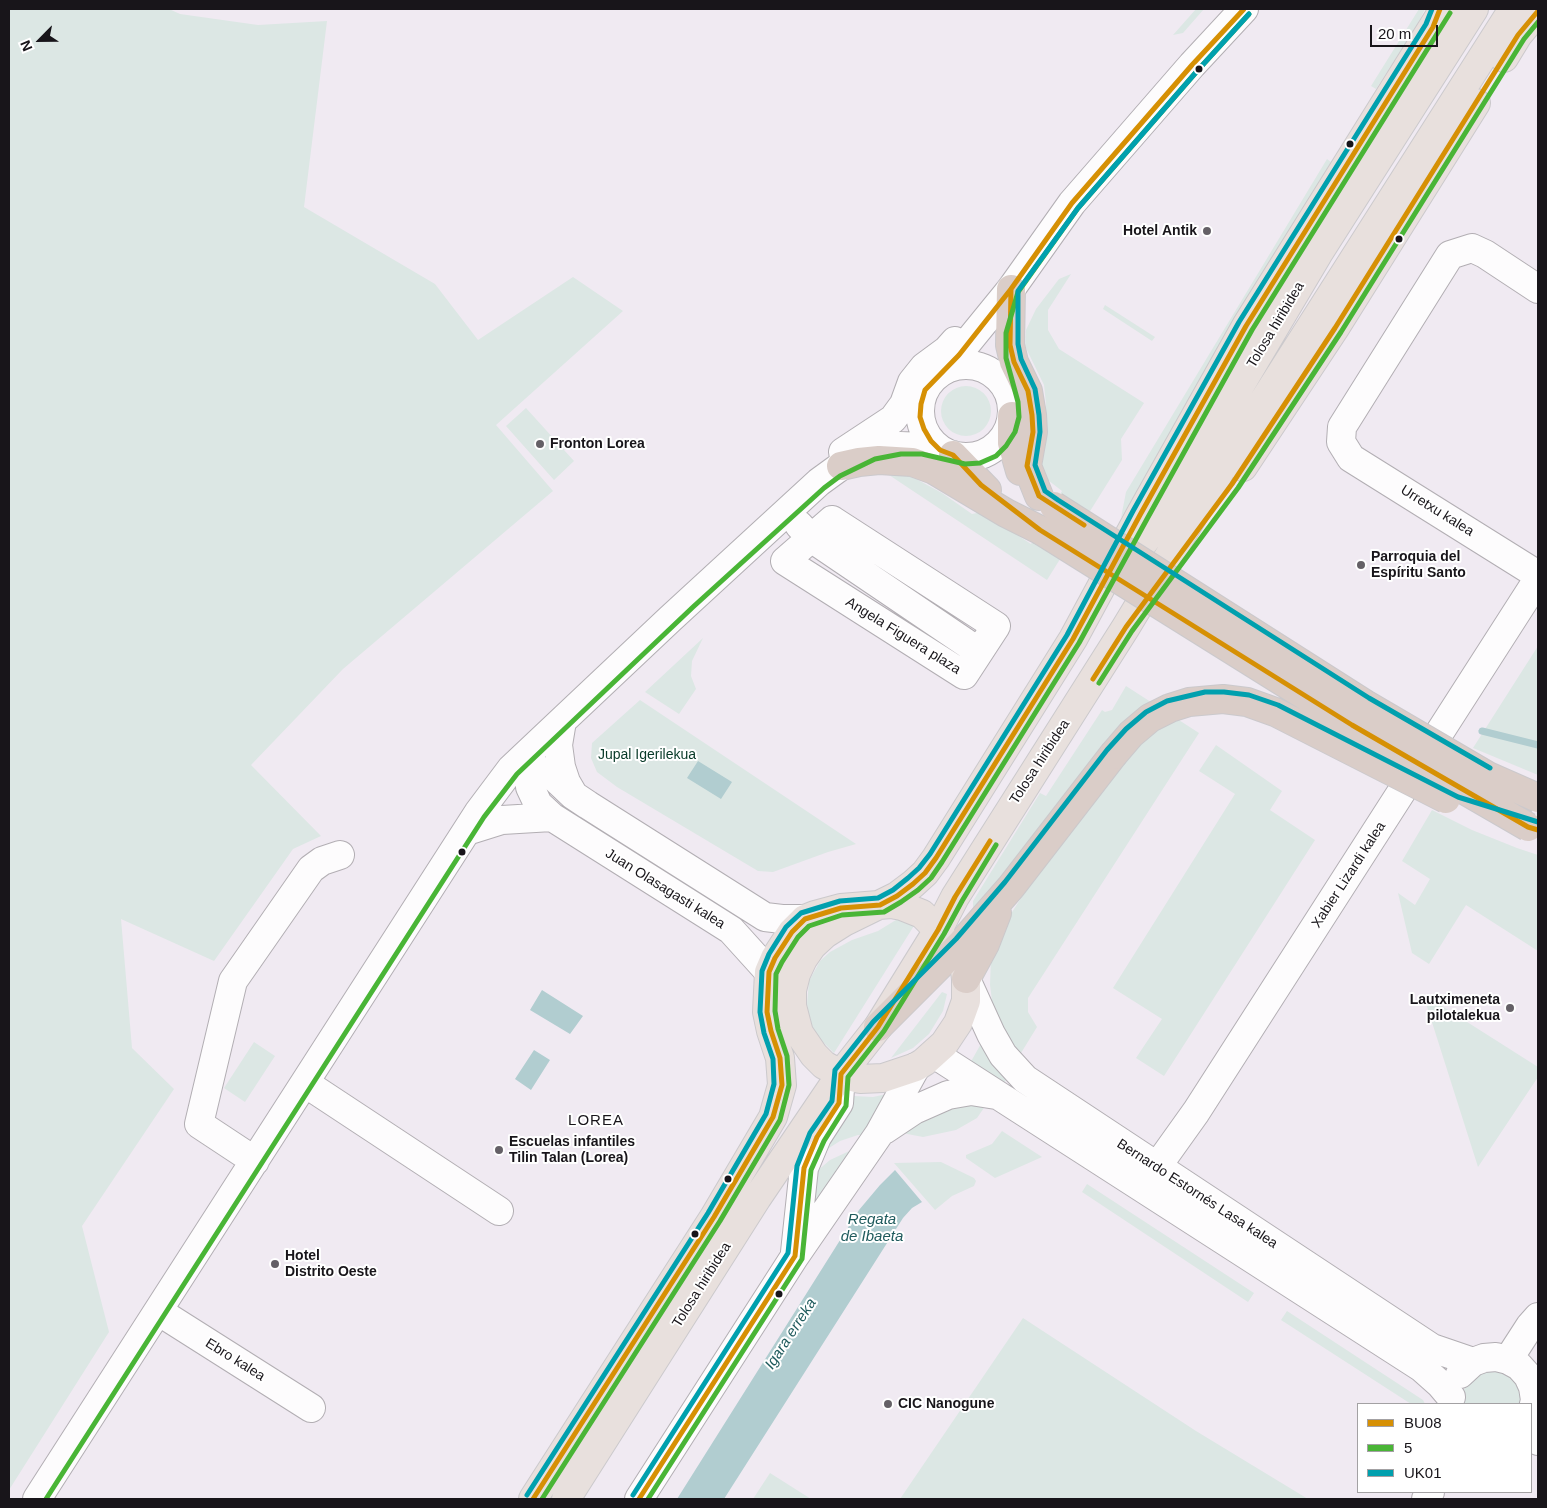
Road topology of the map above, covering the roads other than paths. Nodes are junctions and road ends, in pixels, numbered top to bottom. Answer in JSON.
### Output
{"nodes":[{"id":1,"x":1244,"y":9,"type":"edge"},
{"id":2,"x":1474,"y":9,"type":"edge"},
{"id":3,"x":1513,"y":9,"type":"edge"},
{"id":4,"x":1538,"y":11,"type":"edge"},
{"id":5,"x":1439,"y":15,"type":"edge"},
{"id":6,"x":1050,"y":234,"type":"junction"},
{"id":7,"x":1011,"y":289,"type":"junction"},
{"id":8,"x":1538,"y":290,"type":"edge"},
{"id":9,"x":945,"y":370,"type":"junction"},
{"id":10,"x":1009,"y":403,"type":"junction"},
{"id":11,"x":921,"y":404,"type":"junction"},
{"id":12,"x":872,"y":452,"type":"junction"},
{"id":13,"x":947,"y":453,"type":"junction"},
{"id":14,"x":841,"y":466,"type":"junction"},
{"id":15,"x":812,"y":488,"type":"junction"},
{"id":16,"x":1046,"y":501,"type":"junction"},
{"id":17,"x":787,"y":512,"type":"junction"},
{"id":18,"x":1040,"y":530,"type":"junction"},
{"id":19,"x":811,"y":538,"type":"junction"},
{"id":20,"x":1538,"y":575,"type":"edge"},
{"id":21,"x":1538,"y":579,"type":"edge"},
{"id":22,"x":1126,"y":627,"type":"junction"},
{"id":23,"x":1073,"y":639,"type":"junction"},
{"id":24,"x":969,"y":645,"type":"dead end"},
{"id":25,"x":562,"y":721,"type":"junction"},
{"id":26,"x":524,"y":762,"type":"junction"},
{"id":27,"x":573,"y":795,"type":"junction"},
{"id":28,"x":1538,"y":798,"type":"edge"},
{"id":29,"x":552,"y":817,"type":"junction"},
{"id":30,"x":1533,"y":828,"type":"edge"},
{"id":31,"x":467,"y":831,"type":"junction"},
{"id":32,"x":340,"y":856,"type":"dead end"},
{"id":33,"x":1011,"y":886,"type":"junction"},
{"id":34,"x":954,"y":897,"type":"junction"},
{"id":35,"x":880,"y":904,"type":"junction"},
{"id":36,"x":806,"y":919,"type":"junction"},
{"id":37,"x":938,"y":930,"type":"junction"},
{"id":38,"x":956,"y":949,"type":"junction"},
{"id":39,"x":769,"y":972,"type":"junction"},
{"id":40,"x":966,"y":979,"type":"junction"},
{"id":41,"x":878,"y":1027,"type":"junction"},
{"id":42,"x":925,"y":1060,"type":"junction"},
{"id":43,"x":840,"y":1074,"type":"junction"},
{"id":44,"x":305,"y":1083,"type":"junction"},
{"id":45,"x":998,"y":1095,"type":"junction"},
{"id":46,"x":879,"y":1134,"type":"junction"},
{"id":47,"x":255,"y":1161,"type":"junction"},
{"id":48,"x":1156,"y":1168,"type":"junction"},
{"id":49,"x":499,"y":1211,"type":"dead end"},
{"id":50,"x":795,"y":1256,"type":"junction"},
{"id":51,"x":158,"y":1311,"type":"junction"},
{"id":52,"x":1538,"y":1317,"type":"edge"},
{"id":53,"x":1508,"y":1360,"type":"junction"},
{"id":54,"x":1473,"y":1362,"type":"junction"},
{"id":55,"x":1451,"y":1401,"type":"edge"},
{"id":56,"x":1535,"y":1407,"type":"edge"},
{"id":57,"x":312,"y":1408,"type":"dead end"},
{"id":58,"x":37,"y":1499,"type":"edge"},
{"id":59,"x":533,"y":1499,"type":"edge"},
{"id":60,"x":566,"y":1499,"type":"edge"},
{"id":61,"x":639,"y":1499,"type":"edge"}],
"edges":[{"from":1,"to":6,"type":"street"},
{"from":2,"to":23,"type":"main road","name":"Tolosa hiribidea"},
{"from":3,"to":22,"type":"main road","name":"Tolosa hiribidea"},
{"from":4,"to":22,"type":"main road","name":"Tolosa hiribidea"},
{"from":5,"to":23,"type":"main road","name":"Tolosa hiribidea"},
{"from":6,"to":7,"type":"street"},
{"from":6,"to":15,"type":"street"},
{"from":7,"to":9,"type":"street"},
{"from":7,"to":10,"type":"street"},
{"from":7,"to":16,"type":"highway"},
{"from":8,"to":20,"type":"street","name":"Urretxu kalea"},
{"from":9,"to":10,"type":"street"},
{"from":9,"to":11,"type":"street"},
{"from":10,"to":13,"type":"street"},
{"from":10,"to":16,"type":"highway"},
{"from":11,"to":12,"type":"street"},
{"from":11,"to":13,"type":"street"},
{"from":12,"to":13,"type":"street"},
{"from":12,"to":14,"type":"street"},
{"from":13,"to":18,"type":"highway"},
{"from":14,"to":15,"type":"street"},
{"from":14,"to":18,"type":"highway"},
{"from":15,"to":17,"type":"street"},
{"from":16,"to":28,"type":"highway","bridge":true},
{"from":17,"to":19,"type":"street","name":"Angela Figuera plaza"},
{"from":17,"to":25,"type":"street"},
{"from":18,"to":30,"type":"highway","bridge":true},
{"from":19,"to":19,"type":"street","name":"Angela Figuera plaza"},
{"from":19,"to":24,"type":"street","name":"Angela Figuera plaza"},
{"from":21,"to":48,"type":"street","name":"Xabier Lizardi kalea"},
{"from":22,"to":34,"type":"main road","name":"Tolosa hiribidea"},
{"from":23,"to":35,"type":"main road","name":"Tolosa hiribidea"},
{"from":25,"to":26,"type":"street"},
{"from":25,"to":27,"type":"street"},
{"from":26,"to":27,"type":"street","name":"Juan Olasagasti kalea"},
{"from":26,"to":29,"type":"street","name":"Juan Olasagasti kalea"},
{"from":26,"to":31,"type":"street"},
{"from":27,"to":36,"type":"street","name":"Juan Olasagasti kalea"},
{"from":29,"to":31,"type":"street"},
{"from":29,"to":39,"type":"street","name":"Juan Olasagasti kalea"},
{"from":30,"to":33,"type":"highway","bridge":true},
{"from":31,"to":44,"type":"street"},
{"from":32,"to":47,"type":"street"},
{"from":33,"to":38,"type":"highway"},
{"from":33,"to":40,"type":"highway"},
{"from":34,"to":37,"type":"main road","name":"Tolosa hiribidea"},
{"from":34,"to":38,"type":"main road"},
{"from":35,"to":36,"type":"main road","name":"Tolosa hiribidea"},
{"from":35,"to":37,"type":"main road"},
{"from":35,"to":43,"type":"main road","name":"Tolosa hiribidea"},
{"from":36,"to":39,"type":"main road","name":"Tolosa hiribidea"},
{"from":37,"to":38,"type":"main road"},
{"from":37,"to":41,"type":"main road","name":"Tolosa hiribidea"},
{"from":38,"to":40,"type":"main road"},
{"from":38,"to":41,"type":"highway"},
{"from":39,"to":59,"type":"main road","name":"Tolosa hiribidea"},
{"from":40,"to":42,"type":"main road"},
{"from":40,"to":48,"type":"street","name":"Bernardo Estornés Lasa kalea"},
{"from":41,"to":43,"type":"main road","name":"Tolosa hiribidea"},
{"from":42,"to":43,"type":"main road","name":"Tolosa hiribidea"},
{"from":42,"to":45,"type":"street","name":"Bernardo Estornés Lasa kalea"},
{"from":42,"to":46,"type":"street"},
{"from":43,"to":50,"type":"street"},
{"from":43,"to":60,"type":"main road","name":"Tolosa hiribidea"},
{"from":44,"to":47,"type":"street"},
{"from":44,"to":49,"type":"street"},
{"from":45,"to":46,"type":"street"},
{"from":45,"to":55,"type":"street","name":"Bernardo Estornés Lasa kalea"},
{"from":46,"to":50,"type":"street"},
{"from":47,"to":51,"type":"street"},
{"from":48,"to":54,"type":"street","name":"Bernardo Estornés Lasa kalea"},
{"from":50,"to":61,"type":"street"},
{"from":51,"to":57,"type":"street","name":"Ebro kalea"},
{"from":51,"to":58,"type":"street"},
{"from":52,"to":53,"type":"street"},
{"from":53,"to":54,"type":"street"},
{"from":53,"to":56,"type":"street"},
{"from":54,"to":55,"type":"street"}]}
